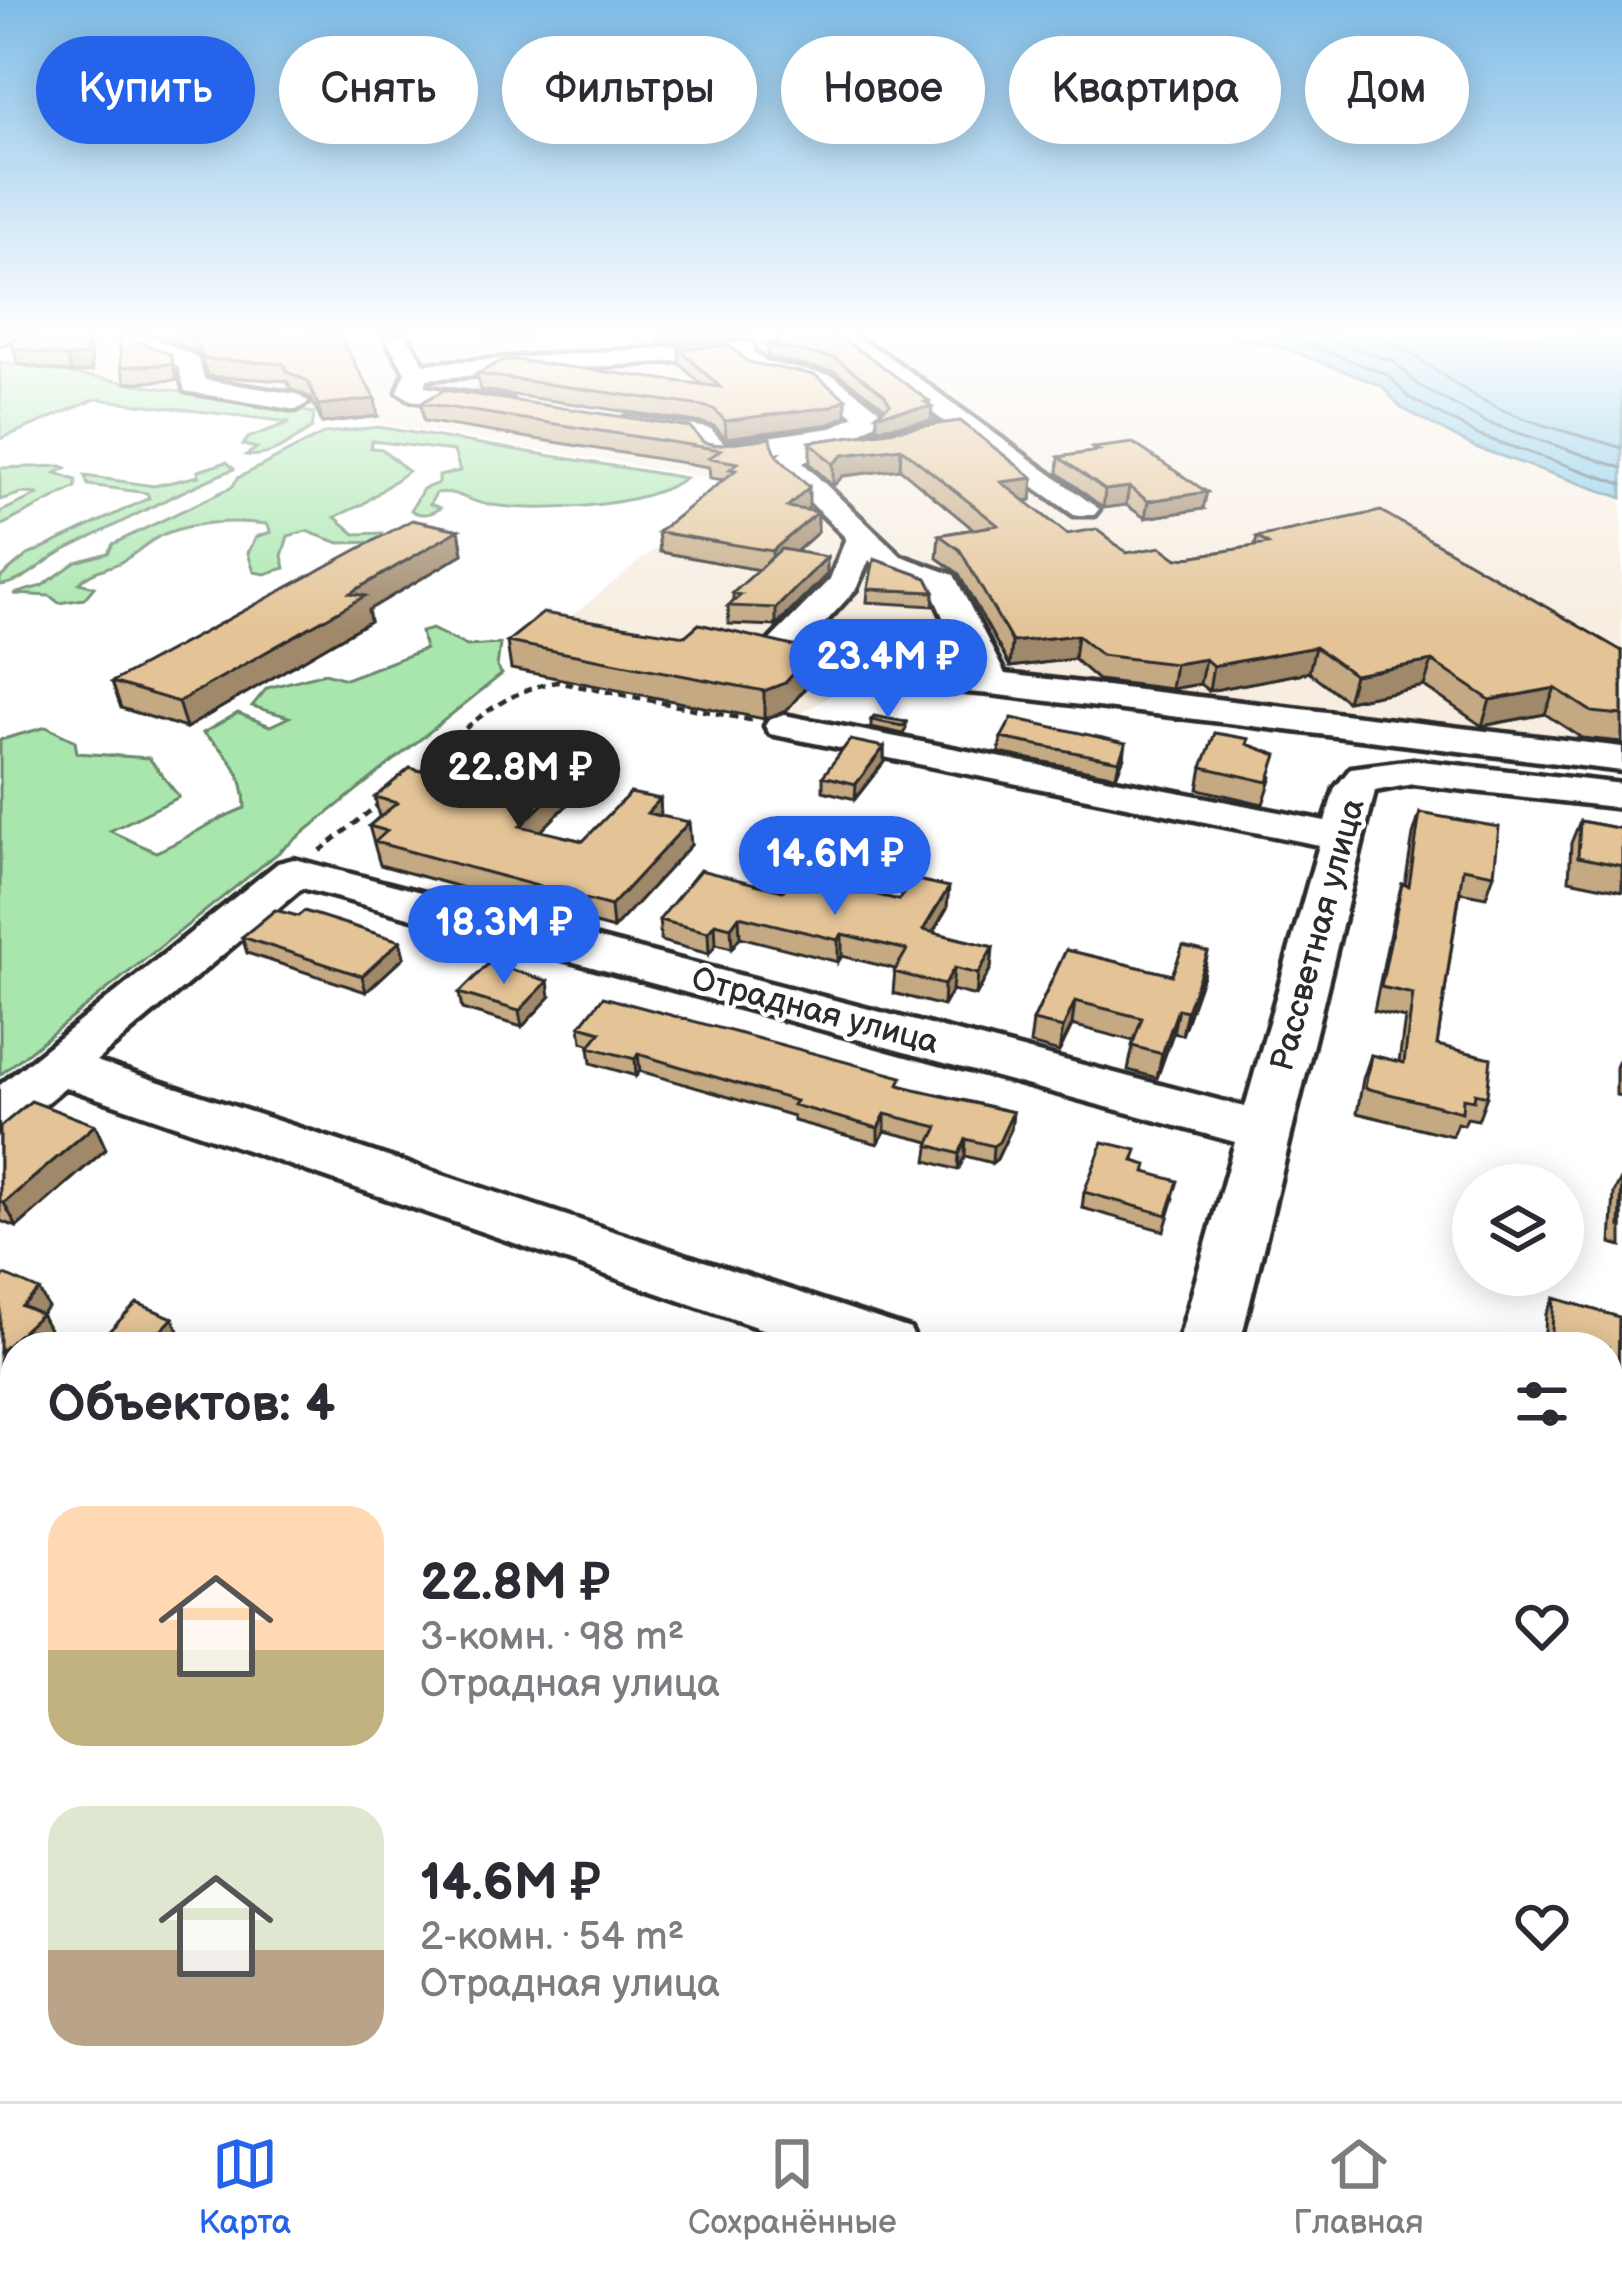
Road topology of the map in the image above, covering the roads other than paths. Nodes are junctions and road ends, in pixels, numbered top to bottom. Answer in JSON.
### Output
{"nodes":[{"id":1,"x":695,"y":434,"type":"edge"},
{"id":2,"x":840,"y":434,"type":"edge"},
{"id":3,"x":924,"y":434,"type":"edge"},
{"id":4,"x":978,"y":434,"type":"edge"},
{"id":5,"x":702,"y":435,"type":"joint"},
{"id":6,"x":1084,"y":509,"type":"dead end"},
{"id":7,"x":862,"y":537,"type":"junction"},
{"id":8,"x":991,"y":682,"type":"junction"},
{"id":9,"x":784,"y":726,"type":"road end"},
{"id":10,"x":1622,"y":759,"type":"edge"},
{"id":11,"x":1622,"y":796,"type":"edge"},
{"id":12,"x":1342,"y":837,"type":"junction"},
{"id":13,"x":57,"y":1066,"type":"junction"},
{"id":14,"x":0,"y":1113,"type":"edge"},
{"id":15,"x":1265,"y":1131,"type":"junction"},
{"id":16,"x":844,"y":1332,"type":"edge"},
{"id":17,"x":1212,"y":1332,"type":"edge"}],
"edges":[{"from":1,"to":5,"type":"street"},
{"from":2,"to":5,"type":"street"},
{"from":3,"to":7,"type":"street"},
{"from":4,"to":6,"type":"street"},
{"from":7,"to":8,"type":"street"},
{"from":7,"to":8,"type":"street"},
{"from":8,"to":10,"type":"street"},
{"from":9,"to":12,"type":"street"},
{"from":11,"to":12,"type":"street","name":"Рассветная улица"},
{"from":12,"to":15,"type":"street","name":"Рассветная улица"},
{"from":13,"to":14,"type":"street"},
{"from":13,"to":15,"type":"street","name":"Отрадная улица"},
{"from":13,"to":16,"type":"street"},
{"from":15,"to":17,"type":"street","name":"Рассветная улица"}]}
